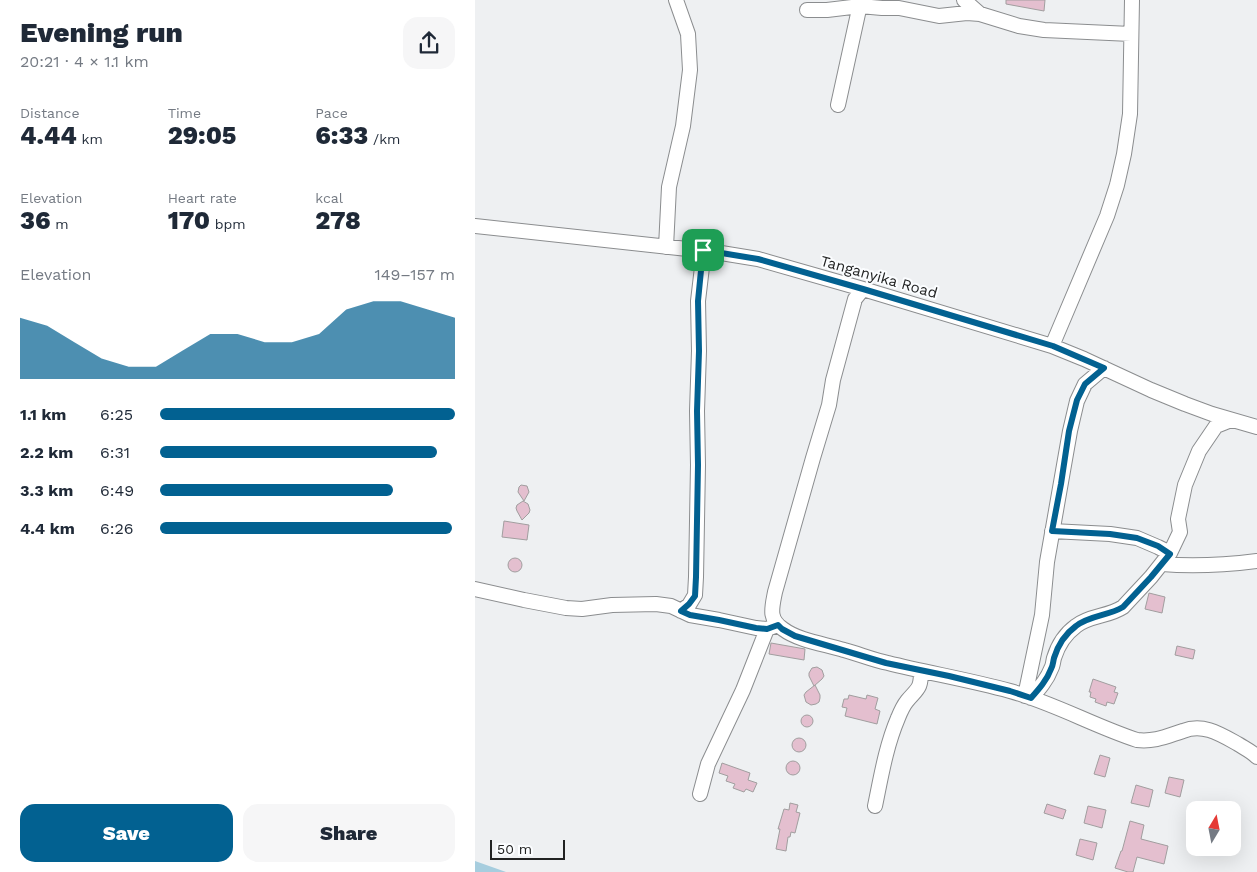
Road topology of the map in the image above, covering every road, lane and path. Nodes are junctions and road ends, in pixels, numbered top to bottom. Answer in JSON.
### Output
{"nodes":[{"id":1,"x":677,"y":0,"type":"edge"},
{"id":2,"x":964,"y":0,"type":"edge"},
{"id":3,"x":1132,"y":0,"type":"edge"},
{"id":4,"x":860,"y":3,"type":"edge"},
{"id":5,"x":807,"y":10,"type":"dead end"},
{"id":6,"x":980,"y":14,"type":"junction"},
{"id":7,"x":1131,"y":34,"type":"junction"},
{"id":8,"x":838,"y":105,"type":"dead end"},
{"id":9,"x":475,"y":226,"type":"edge"},
{"id":10,"x":666,"y":247,"type":"junction"},
{"id":11,"x":703,"y":250,"type":"junction"},
{"id":12,"x":863,"y":289,"type":"junction"},
{"id":13,"x":1053,"y":346,"type":"junction"},
{"id":14,"x":1104,"y":368,"type":"junction"},
{"id":15,"x":1231,"y":420,"type":"junction"},
{"id":16,"x":1257,"y":427,"type":"edge"},
{"id":17,"x":1052,"y":531,"type":"junction"},
{"id":18,"x":1166,"y":559,"type":"junction"},
{"id":19,"x":1257,"y":561,"type":"edge"},
{"id":20,"x":475,"y":589,"type":"edge"},
{"id":21,"x":681,"y":611,"type":"junction"},
{"id":22,"x":773,"y":627,"type":"junction"},
{"id":23,"x":921,"y":671,"type":"junction"},
{"id":24,"x":1028,"y":697,"type":"junction"},
{"id":25,"x":1257,"y":757,"type":"edge"},
{"id":26,"x":699,"y":794,"type":"dead end"},
{"id":27,"x":875,"y":806,"type":"dead end"}],
"edges":[{"from":1,"to":10,"type":"street"},
{"from":2,"to":6,"type":"street"},
{"from":3,"to":7,"type":"street"},
{"from":4,"to":5,"type":"street"},
{"from":4,"to":6,"type":"street"},
{"from":4,"to":8,"type":"street"},
{"from":6,"to":7,"type":"street"},
{"from":7,"to":13,"type":"street"},
{"from":9,"to":10,"type":"street","name":"Tanganyika Road"},
{"from":10,"to":11,"type":"street","name":"Tanganyika Road"},
{"from":11,"to":12,"type":"street","name":"Tanganyika Road"},
{"from":11,"to":21,"type":"street"},
{"from":12,"to":13,"type":"street","name":"Tanganyika Road"},
{"from":12,"to":22,"type":"street"},
{"from":13,"to":14,"type":"street","name":"Tanganyika Road"},
{"from":14,"to":15,"type":"street","name":"Tanganyika Road"},
{"from":14,"to":17,"type":"street"},
{"from":15,"to":16,"type":"street","name":"Tanganyika Road"},
{"from":15,"to":18,"type":"street"},
{"from":17,"to":18,"type":"street"},
{"from":17,"to":24,"type":"street"},
{"from":18,"to":19,"type":"street"},
{"from":18,"to":24,"type":"street"},
{"from":20,"to":21,"type":"street"},
{"from":21,"to":22,"type":"street"},
{"from":22,"to":23,"type":"street"},
{"from":22,"to":26,"type":"street"},
{"from":23,"to":24,"type":"street"},
{"from":23,"to":27,"type":"street"},
{"from":24,"to":25,"type":"street"}]}
